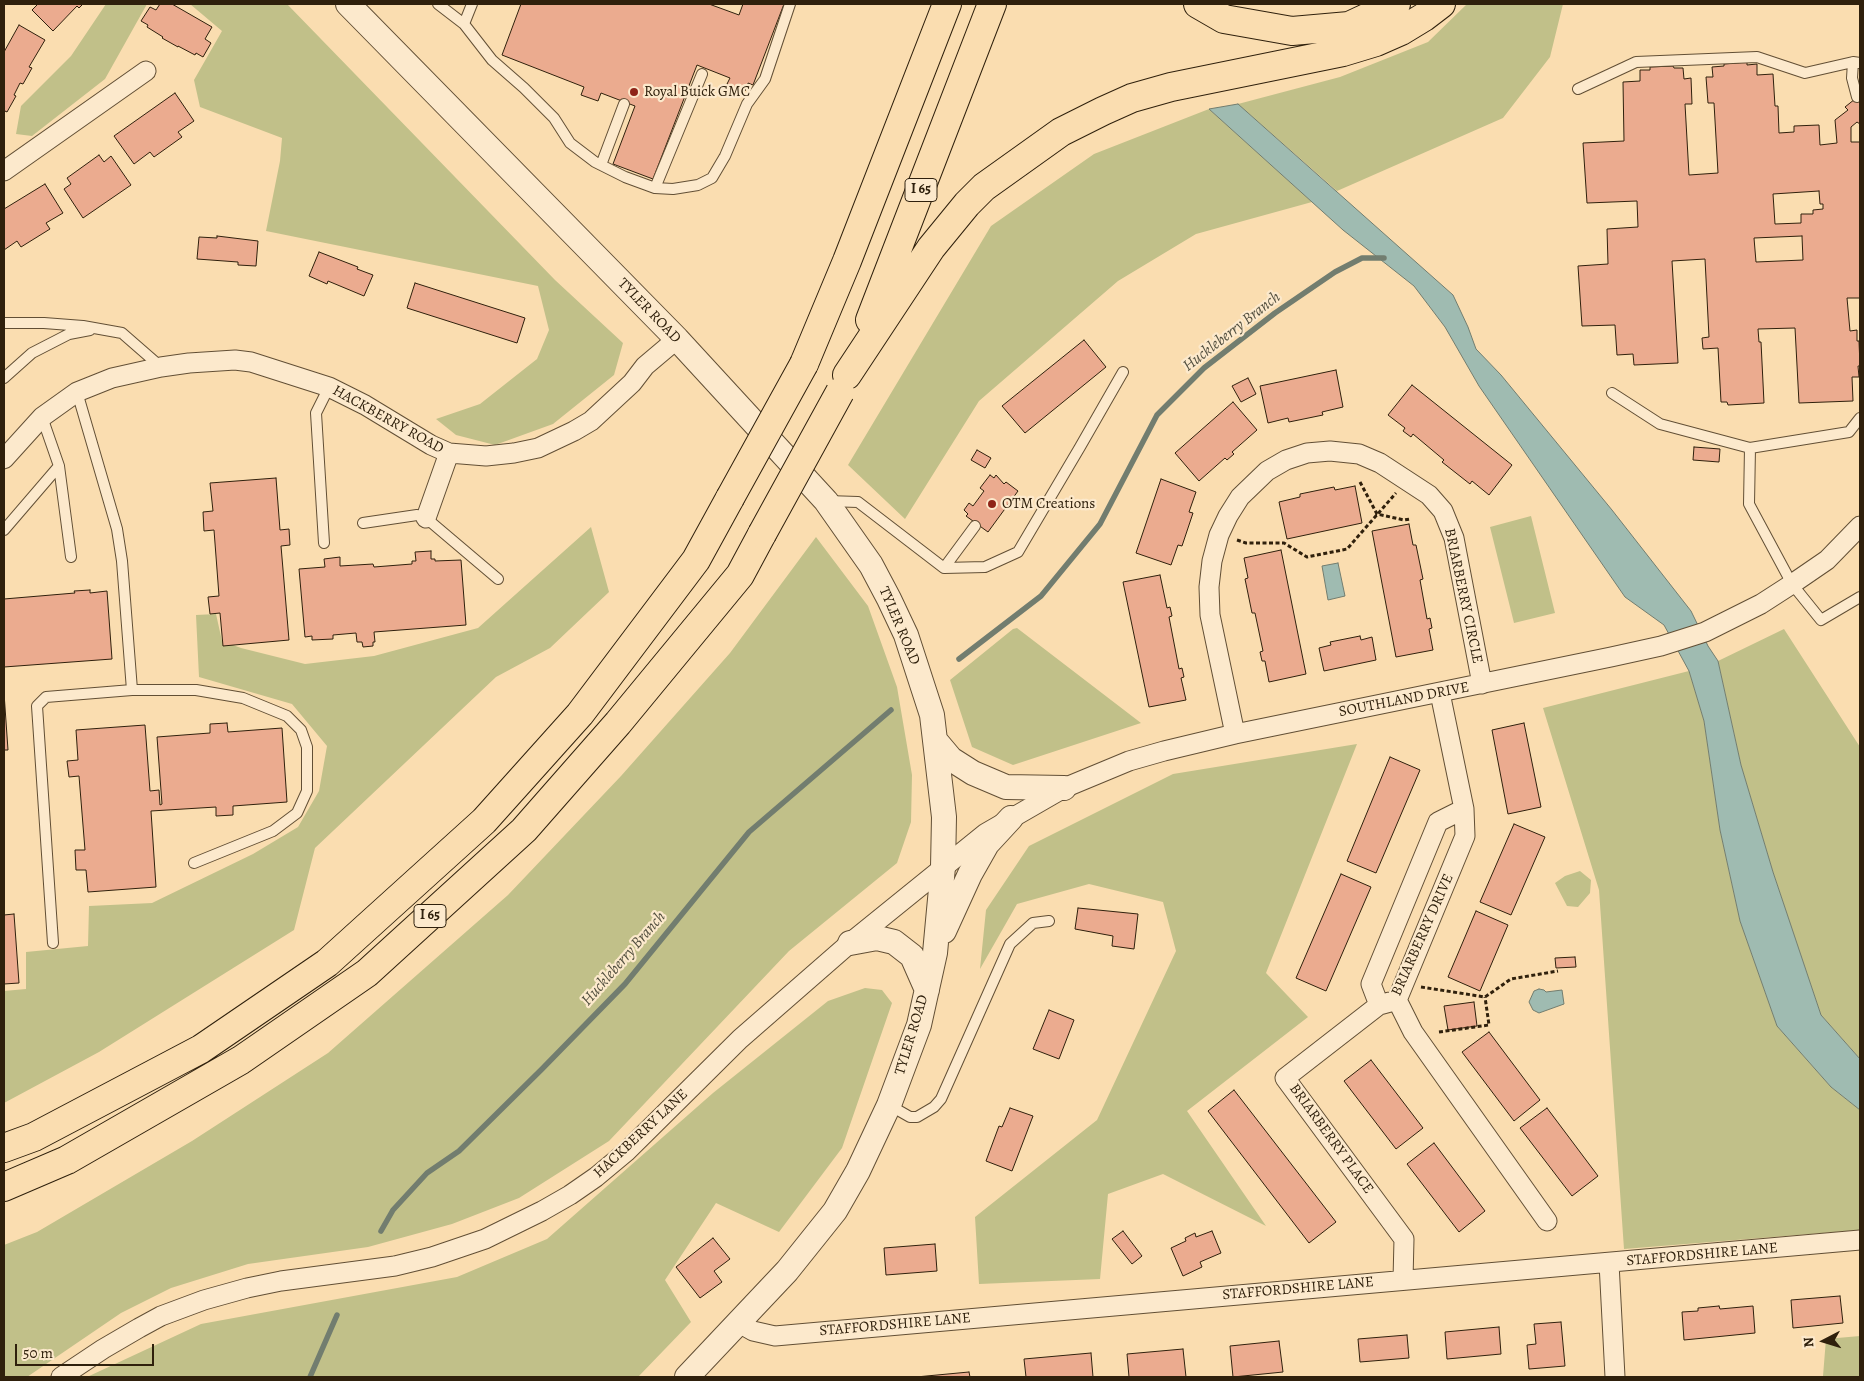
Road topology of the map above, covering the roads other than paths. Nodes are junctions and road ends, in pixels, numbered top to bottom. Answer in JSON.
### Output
{"nodes":[{"id":1,"x":348,"y":4,"type":"edge"},
{"id":2,"x":438,"y":4,"type":"edge"},
{"id":3,"x":472,"y":4,"type":"edge"},
{"id":4,"x":790,"y":4,"type":"edge"},
{"id":5,"x":947,"y":4,"type":"edge"},
{"id":6,"x":992,"y":4,"type":"edge"},
{"id":7,"x":1198,"y":4,"type":"edge"},
{"id":8,"x":1396,"y":4,"type":"edge"},
{"id":9,"x":1441,"y":4,"type":"edge"},
{"id":10,"x":464,"y":24,"type":"junction"},
{"id":11,"x":1857,"y":63,"type":"edge"},
{"id":12,"x":146,"y":71,"type":"dead end"},
{"id":13,"x":702,"y":74,"type":"dead end"},
{"id":14,"x":1578,"y":89,"type":"dead end"},
{"id":15,"x":1857,"y":98,"type":"dead end"},
{"id":16,"x":624,"y":104,"type":"dead end"},
{"id":17,"x":601,"y":164,"type":"junction"},
{"id":18,"x":4,"y":171,"type":"edge"},
{"id":19,"x":655,"y":188,"type":"junction"},
{"id":20,"x":4,"y":323,"type":"edge"},
{"id":21,"x":99,"y":328,"type":"junction"},
{"id":22,"x":677,"y":339,"type":"junction"},
{"id":23,"x":161,"y":367,"type":"junction"},
{"id":24,"x":1123,"y":372,"type":"dead end"},
{"id":25,"x":4,"y":378,"type":"edge"},
{"id":26,"x":843,"y":383,"type":"junction"},
{"id":27,"x":329,"y":387,"type":"junction"},
{"id":28,"x":77,"y":392,"type":"junction"},
{"id":29,"x":1612,"y":393,"type":"dead end"},
{"id":30,"x":42,"y":417,"type":"junction"},
{"id":31,"x":1860,"y":418,"type":"edge"},
{"id":32,"x":1750,"y":448,"type":"junction"},
{"id":33,"x":449,"y":453,"type":"junction"},
{"id":34,"x":4,"y":459,"type":"edge"},
{"id":35,"x":59,"y":466,"type":"junction"},
{"id":36,"x":826,"y":501,"type":"junction"},
{"id":37,"x":426,"y":518,"type":"junction"},
{"id":38,"x":363,"y":523,"type":"dead end"},
{"id":39,"x":975,"y":526,"type":"dead end"},
{"id":40,"x":1860,"y":526,"type":"edge"},
{"id":41,"x":4,"y":530,"type":"edge"},
{"id":42,"x":324,"y":543,"type":"dead end"},
{"id":43,"x":71,"y":557,"type":"dead end"},
{"id":44,"x":944,"y":568,"type":"junction"},
{"id":45,"x":498,"y":579,"type":"dead end"},
{"id":46,"x":1792,"y":584,"type":"junction"},
{"id":47,"x":1860,"y":597,"type":"edge"},
{"id":48,"x":1482,"y":684,"type":"junction"},
{"id":49,"x":132,"y":690,"type":"junction"},
{"id":50,"x":1440,"y":693,"type":"junction"},
{"id":51,"x":1235,"y":734,"type":"junction"},
{"id":52,"x":935,"y":740,"type":"junction"},
{"id":53,"x":1064,"y":788,"type":"junction"},
{"id":54,"x":1464,"y":809,"type":"junction"},
{"id":55,"x":1011,"y":818,"type":"junction"},
{"id":56,"x":194,"y":863,"type":"dead end"},
{"id":57,"x":943,"y":868,"type":"junction"},
{"id":58,"x":1049,"y":921,"type":"dead end"},
{"id":59,"x":53,"y":943,"type":"dead end"},
{"id":60,"x":850,"y":943,"type":"junction"},
{"id":61,"x":935,"y":953,"type":"junction"},
{"id":62,"x":926,"y":990,"type":"junction"},
{"id":63,"x":1393,"y":997,"type":"junction"},
{"id":64,"x":889,"y":1105,"type":"junction"},
{"id":65,"x":4,"y":1148,"type":"edge"},
{"id":66,"x":4,"y":1187,"type":"edge"},
{"id":67,"x":1546,"y":1221,"type":"dead end"},
{"id":68,"x":1860,"y":1240,"type":"edge"},
{"id":69,"x":1609,"y":1263,"type":"junction"},
{"id":70,"x":1403,"y":1280,"type":"junction"},
{"id":71,"x":739,"y":1323,"type":"junction"},
{"id":72,"x":61,"y":1377,"type":"edge"},
{"id":73,"x":687,"y":1377,"type":"edge"},
{"id":74,"x":1615,"y":1377,"type":"edge"}],
"edges":[{"from":1,"to":22,"type":"street","name":"TYLER ROAD"},
{"from":2,"to":10,"type":"lane"},
{"from":3,"to":10,"type":"lane"},
{"from":4,"to":19,"type":"lane"},
{"from":5,"to":65,"type":"highway","number":"I 65","bridge":true},
{"from":6,"to":26,"type":"highway","number":"I 65"},
{"from":7,"to":8,"type":"highway"},
{"from":9,"to":26,"type":"highway"},
{"from":10,"to":17,"type":"lane"},
{"from":11,"to":14,"type":"lane"},
{"from":11,"to":15,"type":"lane"},
{"from":12,"to":18,"type":"street"},
{"from":13,"to":19,"type":"lane"},
{"from":16,"to":17,"type":"lane"},
{"from":17,"to":19,"type":"lane"},
{"from":20,"to":21,"type":"lane"},
{"from":21,"to":23,"type":"lane"},
{"from":21,"to":25,"type":"lane"},
{"from":22,"to":33,"type":"street","name":"HACKBERRY ROAD"},
{"from":22,"to":36,"type":"street","name":"TYLER ROAD"},
{"from":23,"to":27,"type":"street","name":"HACKBERRY ROAD"},
{"from":23,"to":28,"type":"street","name":"HACKBERRY ROAD"},
{"from":24,"to":44,"type":"lane"},
{"from":26,"to":66,"type":"highway","number":"I 65","bridge":true},
{"from":27,"to":33,"type":"street","name":"HACKBERRY ROAD"},
{"from":27,"to":42,"type":"lane"},
{"from":28,"to":30,"type":"street","name":"HACKBERRY ROAD"},
{"from":28,"to":49,"type":"lane"},
{"from":29,"to":32,"type":"lane"},
{"from":30,"to":34,"type":"street","name":"HACKBERRY ROAD"},
{"from":30,"to":35,"type":"lane"},
{"from":31,"to":32,"type":"lane"},
{"from":32,"to":46,"type":"lane"},
{"from":33,"to":37,"type":"street"},
{"from":35,"to":41,"type":"lane"},
{"from":35,"to":43,"type":"lane"},
{"from":36,"to":44,"type":"lane"},
{"from":36,"to":52,"type":"street","name":"TYLER ROAD"},
{"from":37,"to":38,"type":"lane"},
{"from":37,"to":45,"type":"lane"},
{"from":39,"to":44,"type":"lane"},
{"from":40,"to":46,"type":"street","name":"SOUTHLAND DRIVE"},
{"from":46,"to":47,"type":"lane"},
{"from":46,"to":48,"type":"street","name":"SOUTHLAND DRIVE"},
{"from":48,"to":50,"type":"street","name":"SOUTHLAND DRIVE"},
{"from":48,"to":51,"type":"street","name":"BRIARBERRY CIRCLE"},
{"from":49,"to":56,"type":"lane"},
{"from":49,"to":59,"type":"lane"},
{"from":50,"to":51,"type":"street","name":"SOUTHLAND DRIVE"},
{"from":50,"to":54,"type":"street","name":"BRIARBERRY DRIVE"},
{"from":51,"to":53,"type":"street","name":"SOUTHLAND DRIVE"},
{"from":52,"to":53,"type":"street"},
{"from":52,"to":57,"type":"street","name":"TYLER ROAD"},
{"from":53,"to":55,"type":"street","name":"SOUTHLAND DRIVE"},
{"from":54,"to":63,"type":"street","name":"BRIARBERRY DRIVE"},
{"from":54,"to":63,"type":"street","name":"BRIARBERRY DRIVE"},
{"from":55,"to":57,"type":"street","name":"SOUTHLAND DRIVE"},
{"from":55,"to":61,"type":"street"},
{"from":57,"to":60,"type":"street","name":"HACKBERRY LANE"},
{"from":57,"to":61,"type":"street","name":"TYLER ROAD"},
{"from":58,"to":64,"type":"lane"},
{"from":60,"to":62,"type":"street"},
{"from":60,"to":72,"type":"street","name":"HACKBERRY LANE"},
{"from":61,"to":62,"type":"street","name":"TYLER ROAD"},
{"from":62,"to":64,"type":"street","name":"TYLER ROAD"},
{"from":63,"to":67,"type":"street"},
{"from":63,"to":70,"type":"street","name":"BRIARBERRY PLACE"},
{"from":64,"to":71,"type":"street","name":"TYLER ROAD"},
{"from":68,"to":69,"type":"street","name":"STAFFORDSHIRE LANE"},
{"from":69,"to":70,"type":"street","name":"STAFFORDSHIRE LANE"},
{"from":69,"to":74,"type":"street"},
{"from":70,"to":71,"type":"street","name":"STAFFORDSHIRE LANE"},
{"from":71,"to":73,"type":"street","name":"TYLER ROAD"}]}
